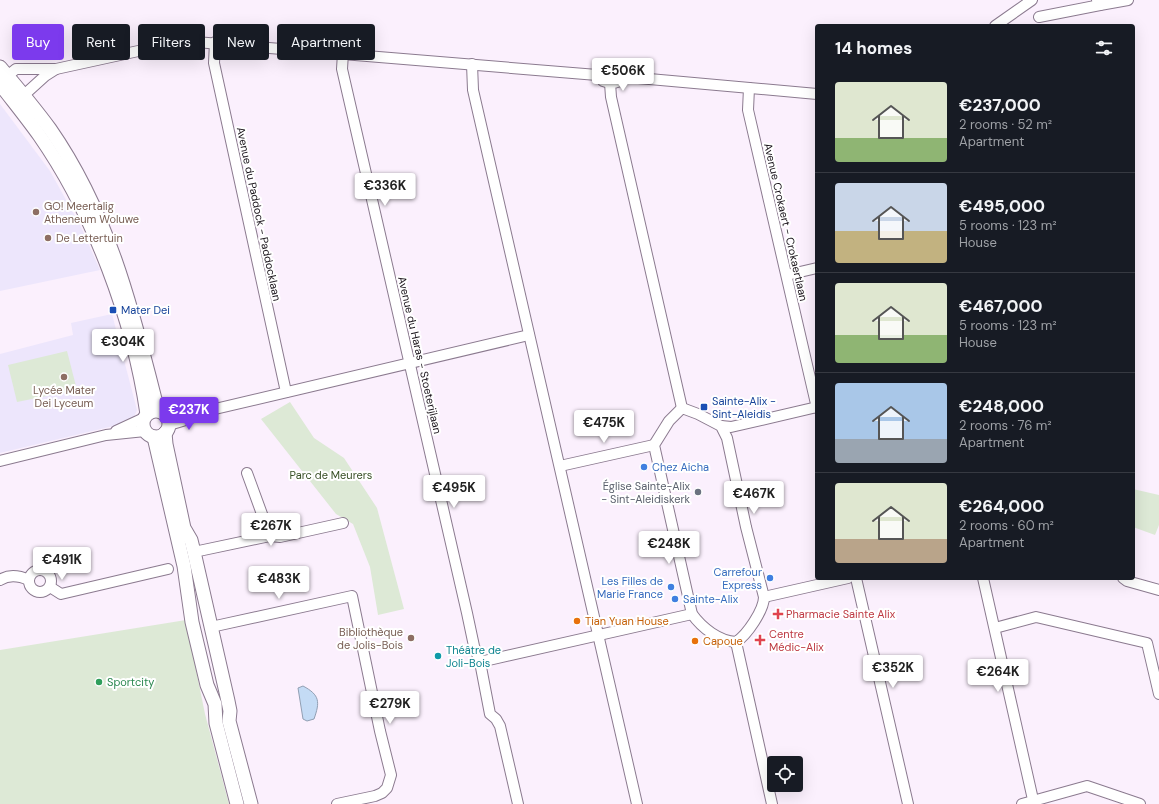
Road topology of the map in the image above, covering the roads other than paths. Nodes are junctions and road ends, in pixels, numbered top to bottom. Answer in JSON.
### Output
{"nodes":[{"id":1,"x":1032,"y":0,"type":"edge"},
{"id":2,"x":1128,"y":0,"type":"edge"},
{"id":3,"x":1098,"y":2,"type":"edge"},
{"id":4,"x":1039,"y":17,"type":"dead end"},
{"id":5,"x":998,"y":24,"type":"edge"},
{"id":6,"x":213,"y":42,"type":"edge"},
{"id":7,"x":375,"y":56,"type":"edge"},
{"id":8,"x":214,"y":60,"type":"edge"},
{"id":9,"x":343,"y":60,"type":"edge"},
{"id":10,"x":472,"y":64,"type":"junction"},
{"id":11,"x":56,"y":70,"type":"junction"},
{"id":12,"x":597,"y":75,"type":"junction"},
{"id":13,"x":2,"y":77,"type":"edge"},
{"id":14,"x":627,"y":77,"type":"junction"},
{"id":15,"x":610,"y":83,"type":"junction"},
{"id":16,"x":748,"y":88,"type":"junction"},
{"id":17,"x":24,"y":94,"type":"junction"},
{"id":18,"x":815,"y":94,"type":"edge"},
{"id":19,"x":9,"y":96,"type":"junction"},
{"id":20,"x":815,"y":268,"type":"edge"},
{"id":21,"x":787,"y":275,"type":"junction"},
{"id":22,"x":529,"y":334,"type":"junction"},
{"id":23,"x":409,"y":362,"type":"junction"},
{"id":24,"x":286,"y":392,"type":"junction"},
{"id":25,"x":815,"y":399,"type":"edge"},
{"id":26,"x":682,"y":408,"type":"junction"},
{"id":27,"x":815,"y":408,"type":"edge"},
{"id":28,"x":146,"y":416,"type":"junction"},
{"id":29,"x":160,"y":425,"type":"junction"},
{"id":30,"x":721,"y":426,"type":"junction"},
{"id":31,"x":106,"y":435,"type":"junction"},
{"id":32,"x":654,"y":445,"type":"junction"},
{"id":33,"x":0,"y":461,"type":"edge"},
{"id":34,"x":560,"y":466,"type":"junction"},
{"id":35,"x":247,"y":473,"type":"dead end"},
{"id":36,"x":343,"y":523,"type":"dead end"},
{"id":37,"x":270,"y":536,"type":"junction"},
{"id":38,"x":194,"y":552,"type":"junction"},
{"id":39,"x":168,"y":569,"type":"dead end"},
{"id":40,"x":0,"y":580,"type":"edge"},
{"id":41,"x":29,"y":580,"type":"junction"},
{"id":42,"x":839,"y":580,"type":"edge"},
{"id":43,"x":856,"y":580,"type":"edge"},
{"id":44,"x":983,"y":580,"type":"edge"},
{"id":45,"x":1125,"y":580,"type":"edge"},
{"id":46,"x":50,"y":587,"type":"junction"},
{"id":47,"x":1159,"y":590,"type":"edge"},
{"id":48,"x":764,"y":597,"type":"junction"},
{"id":49,"x":692,"y":614,"type":"junction"},
{"id":50,"x":211,"y":626,"type":"junction"},
{"id":51,"x":995,"y":628,"type":"junction"},
{"id":52,"x":599,"y":636,"type":"junction"},
{"id":53,"x":736,"y":642,"type":"junction"},
{"id":54,"x":480,"y":662,"type":"junction"},
{"id":55,"x":1159,"y":694,"type":"edge"},
{"id":56,"x":1034,"y":802,"type":"edge"},
{"id":57,"x":237,"y":804,"type":"edge"},
{"id":58,"x":251,"y":804,"type":"edge"},
{"id":59,"x":337,"y":804,"type":"edge"},
{"id":60,"x":518,"y":804,"type":"edge"},
{"id":61,"x":637,"y":804,"type":"edge"},
{"id":62,"x":772,"y":804,"type":"edge"},
{"id":63,"x":908,"y":804,"type":"edge"},
{"id":64,"x":1022,"y":804,"type":"edge"},
{"id":65,"x":1140,"y":804,"type":"edge"}],
"edges":[{"from":1,"to":5,"type":"street"},
{"from":2,"to":3,"type":"street"},
{"from":3,"to":4,"type":"street"},
{"from":6,"to":11,"type":"street"},
{"from":7,"to":10,"type":"street"},
{"from":8,"to":24,"type":"street","name":"Avenue du Paddock - Paddocklaan"},
{"from":9,"to":23,"type":"street","name":"Avenue du Haras - Stoeterijlaan"},
{"from":10,"to":12,"type":"street"},
{"from":10,"to":22,"type":"street"},
{"from":11,"to":13,"type":"street"},
{"from":11,"to":17,"type":"street"},
{"from":12,"to":14,"type":"street"},
{"from":12,"to":15,"type":"street"},
{"from":13,"to":17,"type":"street"},
{"from":13,"to":19,"type":"street"},
{"from":14,"to":15,"type":"street"},
{"from":14,"to":16,"type":"street"},
{"from":15,"to":26,"type":"street"},
{"from":16,"to":18,"type":"street"},
{"from":16,"to":21,"type":"street","name":"Avenue Crokaert - Crokaertlaan"},
{"from":17,"to":19,"type":"street"},
{"from":17,"to":29,"type":"street"},
{"from":19,"to":28,"type":"street"},
{"from":20,"to":21,"type":"street"},
{"from":21,"to":25,"type":"street","name":"Avenue Crokaert - Crokaertlaan"},
{"from":22,"to":23,"type":"street"},
{"from":22,"to":34,"type":"street"},
{"from":23,"to":24,"type":"street"},
{"from":23,"to":54,"type":"street","name":"Avenue du Haras - Stoeterijlaan"},
{"from":24,"to":29,"type":"street"},
{"from":26,"to":30,"type":"street"},
{"from":26,"to":32,"type":"street"},
{"from":27,"to":30,"type":"street"},
{"from":28,"to":29,"type":"street"},
{"from":28,"to":31,"type":"street"},
{"from":29,"to":31,"type":"street"},
{"from":29,"to":38,"type":"street"},
{"from":29,"to":57,"type":"street"},
{"from":30,"to":48,"type":"street"},
{"from":31,"to":33,"type":"street"},
{"from":32,"to":34,"type":"street"},
{"from":32,"to":49,"type":"street"},
{"from":34,"to":52,"type":"street"},
{"from":35,"to":37,"type":"street"},
{"from":36,"to":37,"type":"street"},
{"from":37,"to":38,"type":"street"},
{"from":38,"to":50,"type":"street"},
{"from":39,"to":46,"type":"street"},
{"from":40,"to":41,"type":"street"},
{"from":41,"to":46,"type":"street"},
{"from":41,"to":46,"type":"street"},
{"from":42,"to":48,"type":"street"},
{"from":43,"to":63,"type":"street"},
{"from":44,"to":51,"type":"street"},
{"from":45,"to":47,"type":"street"},
{"from":48,"to":53,"type":"street"},
{"from":49,"to":52,"type":"street"},
{"from":49,"to":53,"type":"street"},
{"from":50,"to":58,"type":"street"},
{"from":50,"to":59,"type":"street"},
{"from":51,"to":55,"type":"street"},
{"from":51,"to":56,"type":"street"},
{"from":52,"to":54,"type":"street"},
{"from":52,"to":61,"type":"street"},
{"from":53,"to":62,"type":"street"},
{"from":54,"to":60,"type":"street","name":"Avenue du Haras - Stoeterijlaan"},
{"from":56,"to":64,"type":"street"},
{"from":56,"to":65,"type":"street"}]}
